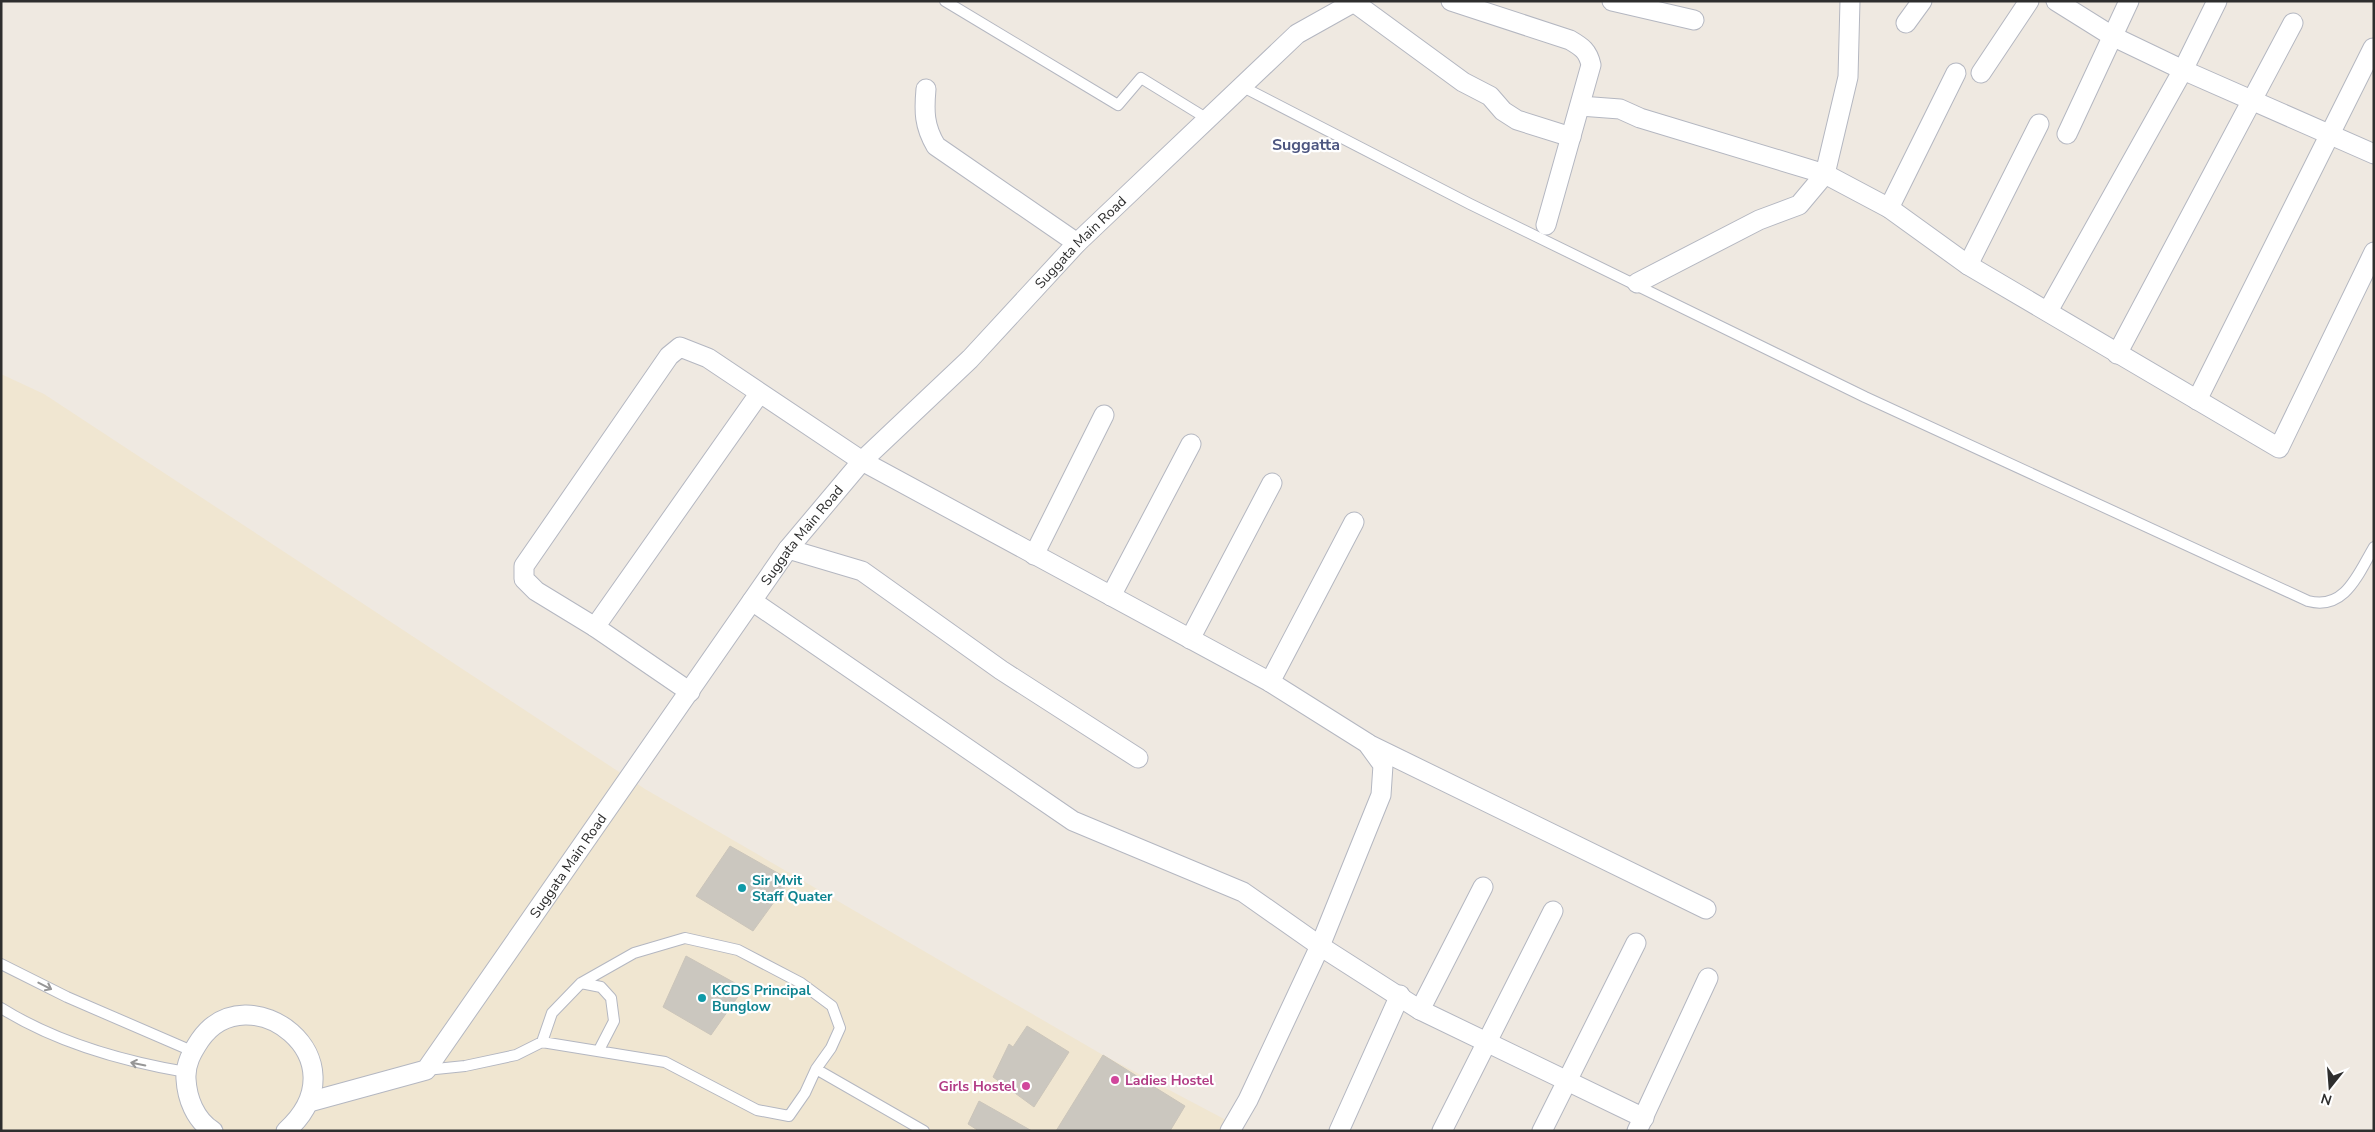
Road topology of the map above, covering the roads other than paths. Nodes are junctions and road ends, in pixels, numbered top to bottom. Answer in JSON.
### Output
{"nodes":[{"id":1,"x":945,"y":1,"type":"edge"},
{"id":2,"x":1451,"y":1,"type":"edge"},
{"id":3,"x":1612,"y":1,"type":"edge"},
{"id":4,"x":1850,"y":1,"type":"edge"},
{"id":5,"x":1922,"y":1,"type":"edge"},
{"id":6,"x":2029,"y":1,"type":"edge"},
{"id":7,"x":2056,"y":1,"type":"edge"},
{"id":8,"x":2129,"y":1,"type":"edge"},
{"id":9,"x":2217,"y":1,"type":"edge"},
{"id":10,"x":1356,"y":2,"type":"edge"},
{"id":11,"x":1694,"y":20,"type":"dead end"},
{"id":12,"x":2293,"y":22,"type":"dead end"},
{"id":13,"x":1906,"y":23,"type":"dead end"},
{"id":14,"x":2112,"y":36,"type":"junction"},
{"id":15,"x":2373,"y":48,"type":"edge"},
{"id":16,"x":2183,"y":70,"type":"junction"},
{"id":17,"x":1956,"y":73,"type":"dead end"},
{"id":18,"x":1981,"y":73,"type":"dead end"},
{"id":19,"x":1243,"y":87,"type":"junction"},
{"id":20,"x":926,"y":88,"type":"dead end"},
{"id":21,"x":2253,"y":101,"type":"junction"},
{"id":22,"x":1580,"y":106,"type":"junction"},
{"id":23,"x":1206,"y":118,"type":"junction"},
{"id":24,"x":2039,"y":124,"type":"dead end"},
{"id":25,"x":2067,"y":134,"type":"dead end"},
{"id":26,"x":2330,"y":134,"type":"junction"},
{"id":27,"x":1571,"y":137,"type":"junction"},
{"id":28,"x":2374,"y":154,"type":"edge"},
{"id":29,"x":1825,"y":174,"type":"junction"},
{"id":30,"x":1889,"y":208,"type":"junction"},
{"id":31,"x":1546,"y":225,"type":"dead end"},
{"id":32,"x":1077,"y":243,"type":"junction"},
{"id":33,"x":2374,"y":252,"type":"edge"},
{"id":34,"x":1968,"y":265,"type":"junction"},
{"id":35,"x":1636,"y":283,"type":"junction"},
{"id":36,"x":2048,"y":311,"type":"junction"},
{"id":37,"x":2117,"y":354,"type":"junction"},
{"id":38,"x":759,"y":394,"type":"junction"},
{"id":39,"x":2197,"y":400,"type":"junction"},
{"id":40,"x":1104,"y":415,"type":"dead end"},
{"id":41,"x":1191,"y":444,"type":"dead end"},
{"id":42,"x":862,"y":461,"type":"junction"},
{"id":43,"x":1272,"y":482,"type":"dead end"},
{"id":44,"x":1354,"y":522,"type":"dead end"},
{"id":45,"x":2374,"y":547,"type":"edge"},
{"id":46,"x":788,"y":550,"type":"junction"},
{"id":47,"x":1034,"y":555,"type":"junction"},
{"id":48,"x":1111,"y":596,"type":"junction"},
{"id":49,"x":752,"y":601,"type":"junction"},
{"id":50,"x":595,"y":627,"type":"junction"},
{"id":51,"x":1190,"y":639,"type":"junction"},
{"id":52,"x":1270,"y":682,"type":"junction"},
{"id":53,"x":690,"y":692,"type":"junction"},
{"id":54,"x":1367,"y":743,"type":"junction"},
{"id":55,"x":1138,"y":758,"type":"dead end"},
{"id":56,"x":1483,"y":887,"type":"dead end"},
{"id":57,"x":1706,"y":909,"type":"dead end"},
{"id":58,"x":1553,"y":911,"type":"dead end"},
{"id":59,"x":1636,"y":943,"type":"dead end"},
{"id":60,"x":1320,"y":946,"type":"junction"},
{"id":61,"x":1,"y":964,"type":"edge"},
{"id":62,"x":1708,"y":978,"type":"dead end"},
{"id":63,"x":581,"y":983,"type":"junction"},
{"id":64,"x":1400,"y":995,"type":"junction"},
{"id":65,"x":1,"y":1008,"type":"edge"},
{"id":66,"x":1420,"y":1010,"type":"junction"},
{"id":67,"x":1487,"y":1041,"type":"junction"},
{"id":68,"x":542,"y":1042,"type":"junction"},
{"id":69,"x":599,"y":1050,"type":"junction"},
{"id":70,"x":192,"y":1051,"type":"junction"},
{"id":71,"x":816,"y":1069,"type":"junction"},
{"id":72,"x":426,"y":1070,"type":"junction"},
{"id":73,"x":186,"y":1072,"type":"junction"},
{"id":74,"x":1568,"y":1080,"type":"junction"},
{"id":75,"x":309,"y":1102,"type":"junction"},
{"id":76,"x":1640,"y":1125,"type":"edge"},
{"id":77,"x":214,"y":1131,"type":"edge"},
{"id":78,"x":286,"y":1131,"type":"edge"},
{"id":79,"x":924,"y":1131,"type":"edge"},
{"id":80,"x":1230,"y":1131,"type":"edge"},
{"id":81,"x":1339,"y":1131,"type":"edge"},
{"id":82,"x":1442,"y":1131,"type":"edge"},
{"id":83,"x":1542,"y":1131,"type":"edge"}],
"edges":[{"from":1,"to":23,"type":"lane"},
{"from":2,"to":22,"type":"street"},
{"from":3,"to":11,"type":"street"},
{"from":4,"to":29,"type":"street"},
{"from":5,"to":13,"type":"street"},
{"from":6,"to":18,"type":"street"},
{"from":7,"to":14,"type":"street"},
{"from":8,"to":14,"type":"street"},
{"from":9,"to":16,"type":"street"},
{"from":10,"to":19,"type":"street","name":"Suggata Main Road"},
{"from":10,"to":27,"type":"street"},
{"from":12,"to":21,"type":"street"},
{"from":14,"to":16,"type":"street"},
{"from":14,"to":25,"type":"street"},
{"from":15,"to":26,"type":"street"},
{"from":16,"to":21,"type":"street"},
{"from":16,"to":36,"type":"street"},
{"from":17,"to":30,"type":"street"},
{"from":19,"to":23,"type":"street","name":"Suggata Main Road"},
{"from":19,"to":35,"type":"lane"},
{"from":20,"to":32,"type":"street"},
{"from":21,"to":26,"type":"street"},
{"from":21,"to":37,"type":"street"},
{"from":22,"to":27,"type":"street"},
{"from":22,"to":29,"type":"street"},
{"from":23,"to":32,"type":"street","name":"Suggata Main Road"},
{"from":24,"to":34,"type":"street"},
{"from":26,"to":28,"type":"street"},
{"from":26,"to":39,"type":"street"},
{"from":27,"to":31,"type":"street"},
{"from":29,"to":30,"type":"street"},
{"from":29,"to":35,"type":"street"},
{"from":30,"to":34,"type":"street"},
{"from":32,"to":42,"type":"street","name":"Suggata Main Road"},
{"from":33,"to":39,"type":"street"},
{"from":34,"to":36,"type":"street"},
{"from":35,"to":45,"type":"lane"},
{"from":36,"to":37,"type":"street"},
{"from":37,"to":39,"type":"street"},
{"from":38,"to":42,"type":"street"},
{"from":38,"to":50,"type":"street"},
{"from":38,"to":50,"type":"street"},
{"from":40,"to":47,"type":"street"},
{"from":41,"to":48,"type":"street"},
{"from":42,"to":46,"type":"street","name":"Suggata Main Road"},
{"from":42,"to":47,"type":"street"},
{"from":43,"to":51,"type":"street"},
{"from":44,"to":52,"type":"street"},
{"from":46,"to":49,"type":"street","name":"Suggata Main Road"},
{"from":46,"to":55,"type":"street"},
{"from":47,"to":48,"type":"street"},
{"from":48,"to":51,"type":"street"},
{"from":49,"to":53,"type":"street","name":"Suggata Main Road"},
{"from":49,"to":60,"type":"street"},
{"from":50,"to":53,"type":"street"},
{"from":51,"to":52,"type":"street"},
{"from":52,"to":54,"type":"street"},
{"from":53,"to":72,"type":"street","name":"Suggata Main Road"},
{"from":54,"to":57,"type":"street"},
{"from":54,"to":60,"type":"street"},
{"from":56,"to":66,"type":"street"},
{"from":58,"to":67,"type":"street"},
{"from":59,"to":74,"type":"street"},
{"from":60,"to":64,"type":"street"},
{"from":60,"to":80,"type":"street"},
{"from":61,"to":70,"type":"lane","one_way":true},
{"from":62,"to":76,"type":"street"},
{"from":63,"to":68,"type":"lane"},
{"from":63,"to":69,"type":"lane"},
{"from":63,"to":71,"type":"lane"},
{"from":64,"to":66,"type":"street"},
{"from":64,"to":81,"type":"street"},
{"from":73,"to":65,"type":"lane","one_way":true},
{"from":66,"to":67,"type":"street"},
{"from":67,"to":74,"type":"street"},
{"from":67,"to":82,"type":"street"},
{"from":68,"to":69,"type":"lane"},
{"from":68,"to":72,"type":"lane"},
{"from":69,"to":71,"type":"lane"},
{"from":70,"to":73,"type":"street"},
{"from":70,"to":75,"type":"street"},
{"from":71,"to":79,"type":"lane"},
{"from":72,"to":75,"type":"street"},
{"from":73,"to":77,"type":"street"},
{"from":74,"to":76,"type":"street"},
{"from":74,"to":83,"type":"street"},
{"from":75,"to":78,"type":"street"}]}
